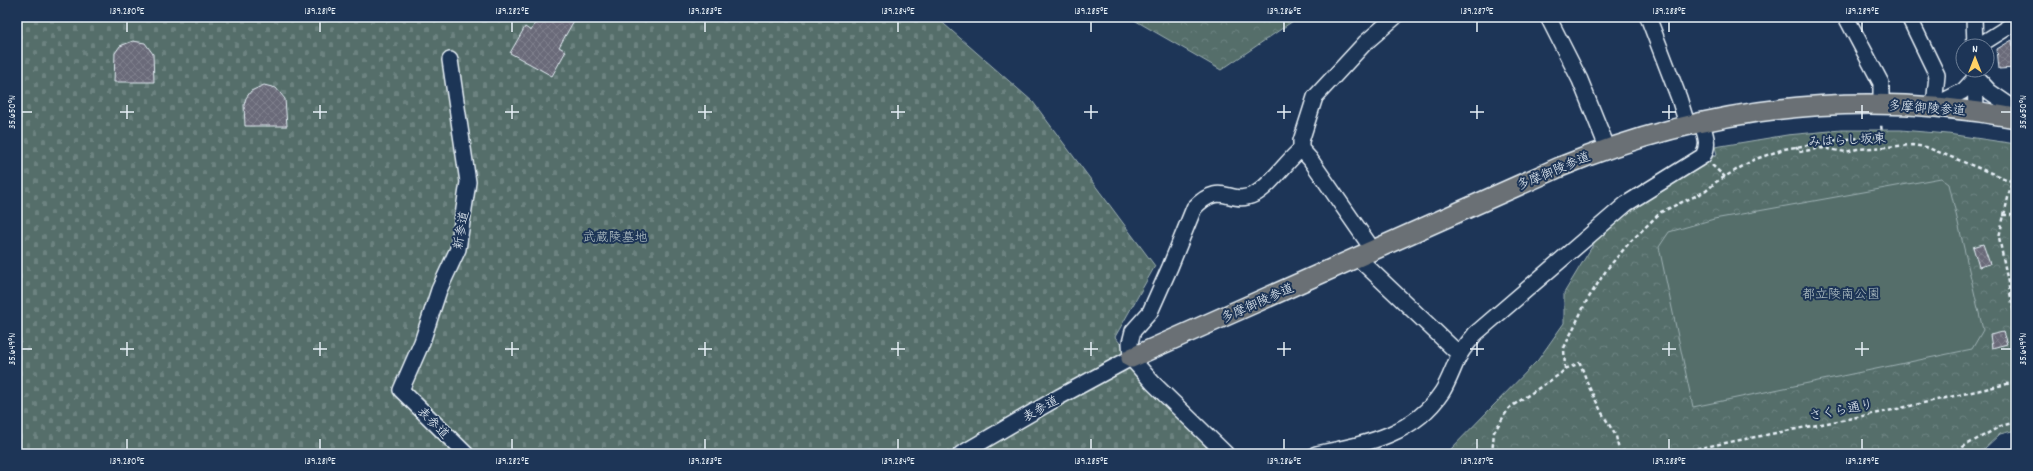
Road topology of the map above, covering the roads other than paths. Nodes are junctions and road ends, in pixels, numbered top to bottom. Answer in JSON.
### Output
{"nodes":[{"id":1,"x":1395,"y":17,"type":"edge"},
{"id":2,"x":1548,"y":17,"type":"edge"},
{"id":3,"x":1648,"y":17,"type":"edge"},
{"id":4,"x":1846,"y":17,"type":"edge"},
{"id":5,"x":1908,"y":17,"type":"edge"},
{"id":6,"x":1974,"y":17,"type":"edge"},
{"id":7,"x":2016,"y":22,"type":"edge"},
{"id":8,"x":1974,"y":38,"type":"edge"},
{"id":9,"x":1991,"y":38,"type":"edge"},
{"id":10,"x":450,"y":60,"type":"dead end"},
{"id":11,"x":1972,"y":78,"type":"edge"},
{"id":12,"x":1975,"y":78,"type":"edge"},
{"id":13,"x":1978,"y":78,"type":"edge"},
{"id":14,"x":1881,"y":104,"type":"junction"},
{"id":15,"x":1934,"y":106,"type":"junction"},
{"id":16,"x":2012,"y":109,"type":"edge"},
{"id":17,"x":1976,"y":110,"type":"junction"},
{"id":18,"x":1694,"y":123,"type":"junction"},
{"id":19,"x":1607,"y":147,"type":"junction"},
{"id":20,"x":1301,"y":149,"type":"junction"},
{"id":21,"x":1365,"y":253,"type":"junction"},
{"id":22,"x":1460,"y":355,"type":"junction"},
{"id":23,"x":1126,"y":361,"type":"junction"},
{"id":24,"x":401,"y":390,"type":"joint"},
{"id":25,"x":466,"y":454,"type":"edge"},
{"id":26,"x":961,"y":454,"type":"edge"},
{"id":27,"x":1226,"y":454,"type":"edge"},
{"id":28,"x":1316,"y":454,"type":"edge"}],
"edges":[{"from":1,"to":20,"type":"street"},
{"from":2,"to":19,"type":"street"},
{"from":3,"to":18,"type":"street"},
{"from":4,"to":14,"type":"street"},
{"from":5,"to":15,"type":"street"},
{"from":6,"to":8,"type":"street"},
{"from":7,"to":9,"type":"street"},
{"from":10,"to":24,"type":"street","name":"新参道"},
{"from":11,"to":15,"type":"street"},
{"from":12,"to":17,"type":"street"},
{"from":13,"to":16,"type":"street"},
{"from":14,"to":15,"type":"main road","name":"多摩御陵参道"},
{"from":14,"to":18,"type":"main road","name":"多摩御陵参道"},
{"from":15,"to":17,"type":"main road","name":"多摩御陵参道"},
{"from":16,"to":17,"type":"main road","name":"多摩御陵参道"},
{"from":18,"to":19,"type":"main road","name":"多摩御陵参道"},
{"from":18,"to":22,"type":"street"},
{"from":19,"to":21,"type":"main road","name":"多摩御陵参道"},
{"from":20,"to":21,"type":"street"},
{"from":20,"to":23,"type":"street"},
{"from":21,"to":22,"type":"street"},
{"from":21,"to":23,"type":"main road","name":"多摩御陵参道"},
{"from":22,"to":28,"type":"street"},
{"from":23,"to":26,"type":"street","name":"表参道"},
{"from":23,"to":27,"type":"street"},
{"from":24,"to":25,"type":"street","name":"表参道"}]}
